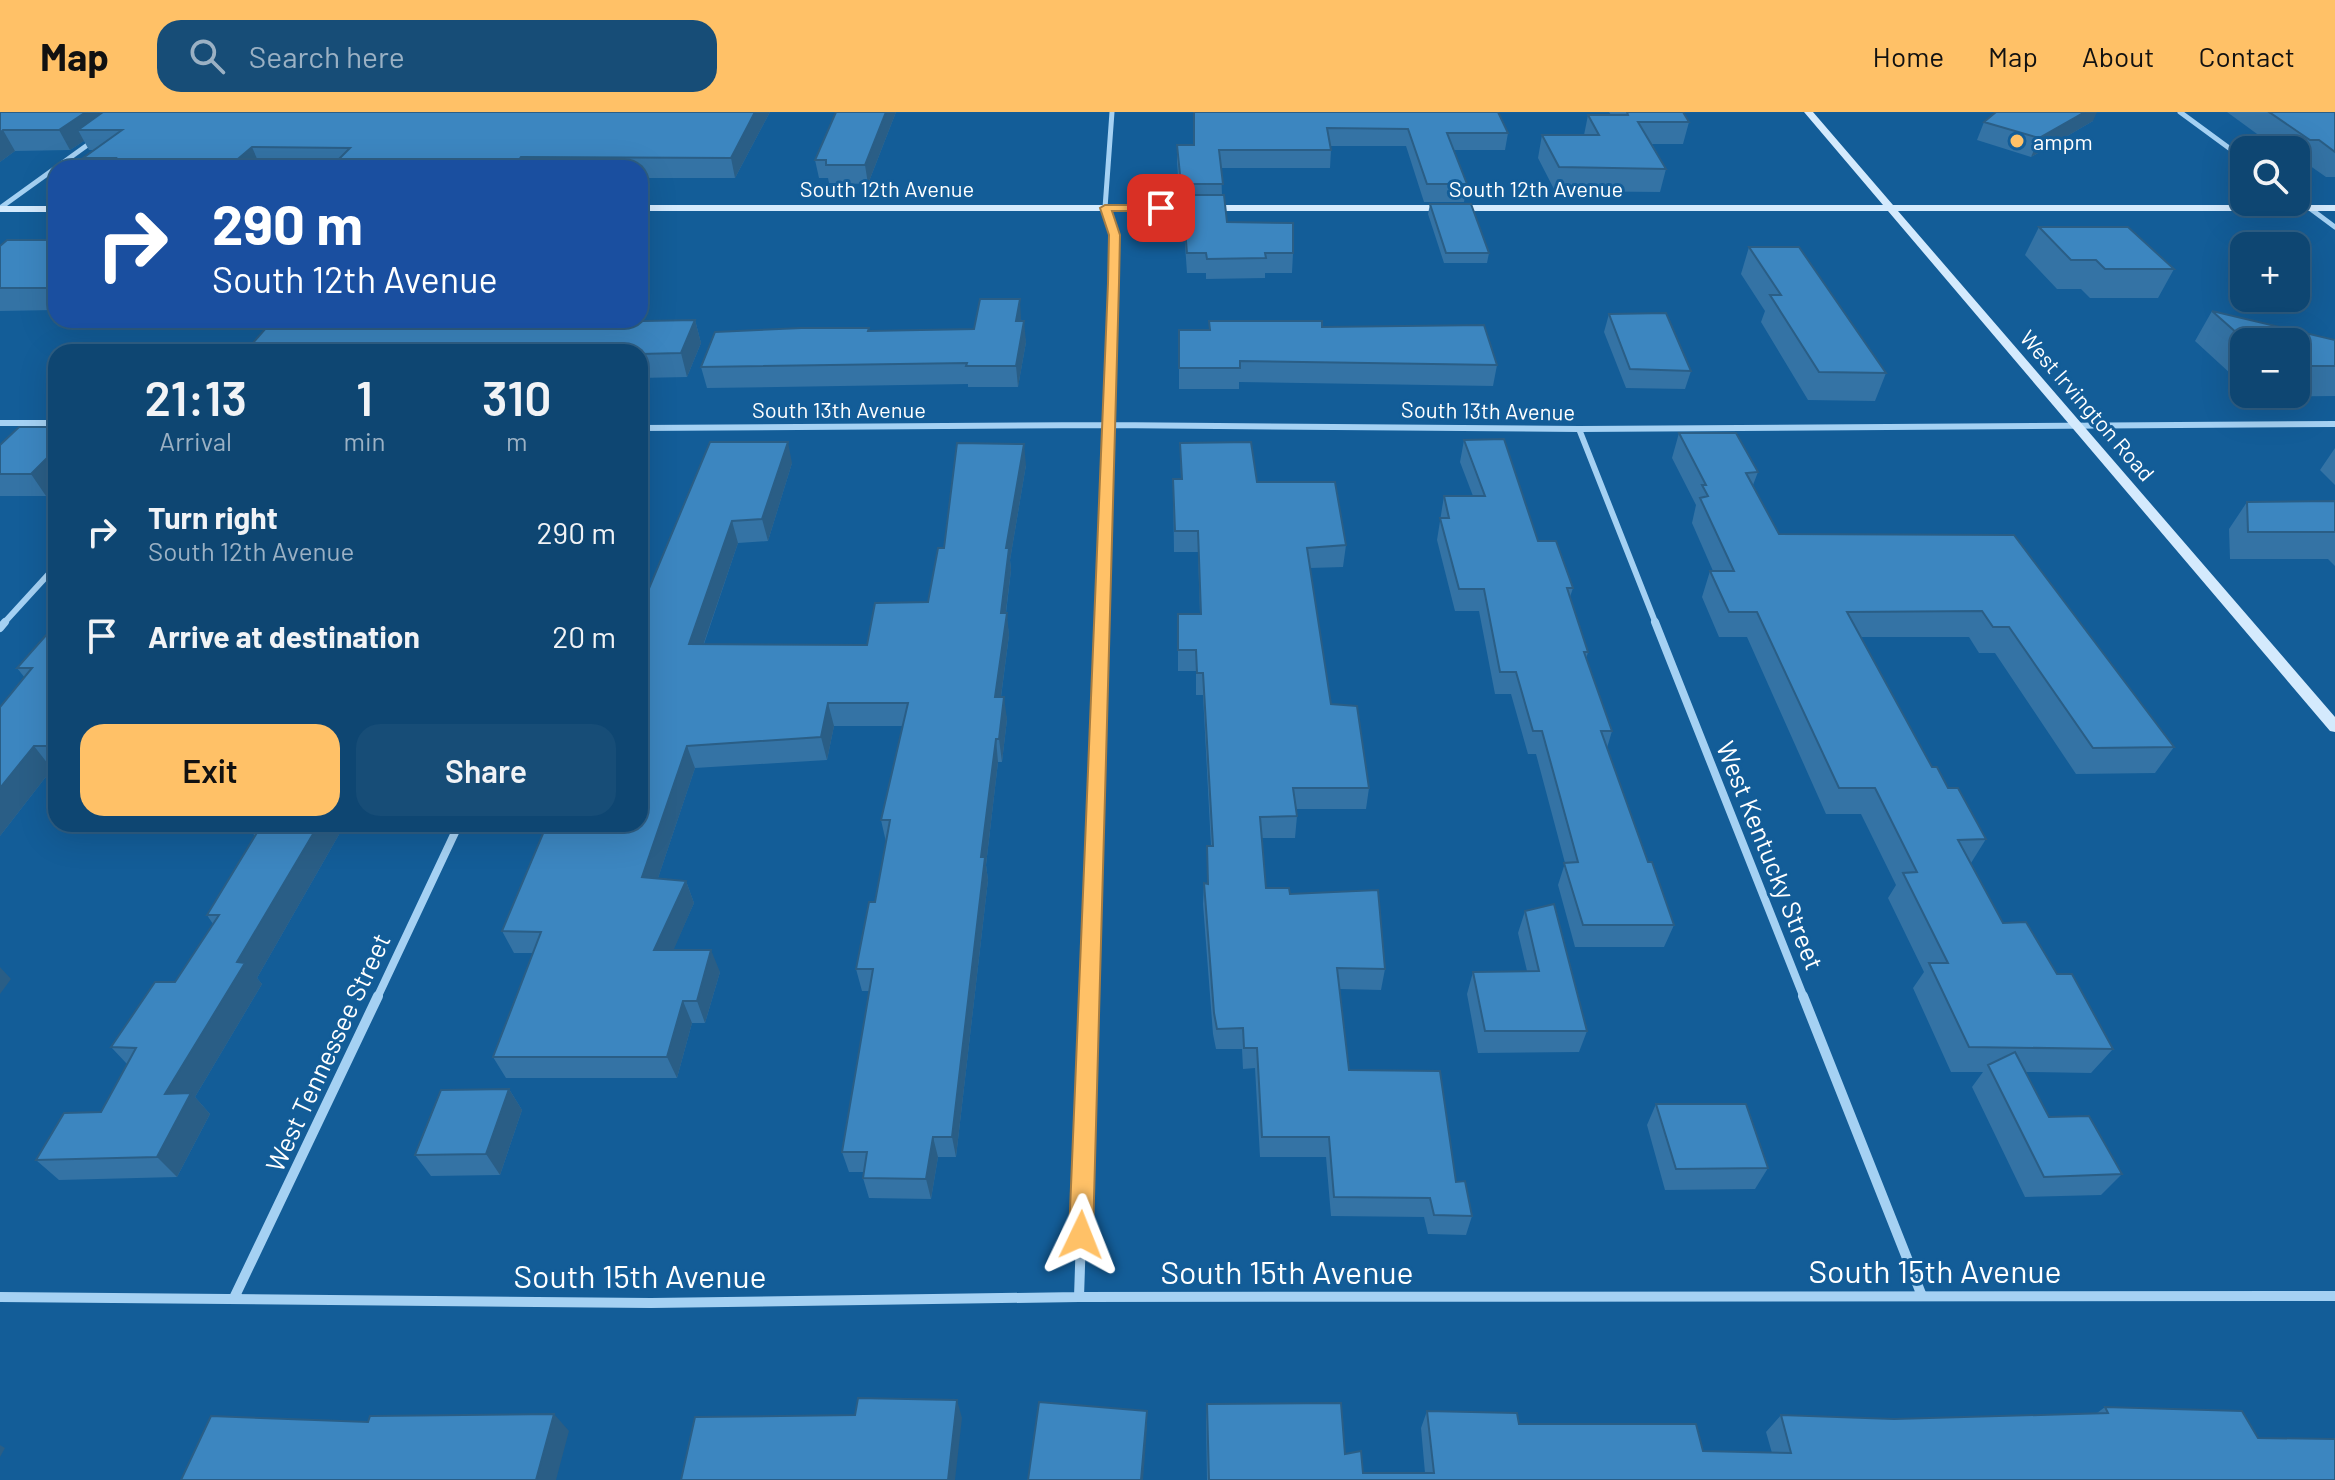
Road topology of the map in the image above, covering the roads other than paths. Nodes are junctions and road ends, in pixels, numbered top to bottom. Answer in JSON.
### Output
{"nodes":[{"id":1,"x":1112,"y":112,"type":"edge"},
{"id":2,"x":1808,"y":112,"type":"edge"},
{"id":3,"x":2180,"y":112,"type":"edge"},
{"id":4,"x":104,"y":133,"type":"edge"},
{"id":5,"x":2230,"y":149,"type":"edge"},
{"id":6,"x":67,"y":160,"type":"edge"},
{"id":7,"x":48,"y":173,"type":"edge"},
{"id":8,"x":0,"y":208,"type":"edge"},
{"id":9,"x":648,"y":208,"type":"edge"},
{"id":10,"x":1105,"y":208,"type":"junction"},
{"id":11,"x":2230,"y":208,"type":"edge"},
{"id":12,"x":2310,"y":208,"type":"joint"},
{"id":13,"x":2335,"y":208,"type":"edge"},
{"id":14,"x":48,"y":209,"type":"edge"},
{"id":15,"x":1890,"y":209,"type":"junction"},
{"id":16,"x":2335,"y":227,"type":"edge"},
{"id":17,"x":0,"y":423,"type":"edge"},
{"id":18,"x":48,"y":423,"type":"edge"},
{"id":19,"x":2335,"y":424,"type":"edge"},
{"id":20,"x":1108,"y":425,"type":"junction"},
{"id":21,"x":2079,"y":427,"type":"junction"},
{"id":22,"x":648,"y":428,"type":"edge"},
{"id":23,"x":1579,"y":429,"type":"junction"},
{"id":24,"x":48,"y":575,"type":"edge"},
{"id":25,"x":0,"y":628,"type":"edge"},
{"id":26,"x":2335,"y":727,"type":"edge"},
{"id":27,"x":455,"y":832,"type":"edge"},
{"id":28,"x":1922,"y":1296,"type":"junction"},
{"id":29,"x":2335,"y":1296,"type":"edge"},
{"id":30,"x":0,"y":1297,"type":"edge"},
{"id":31,"x":1079,"y":1297,"type":"junction"},
{"id":32,"x":234,"y":1298,"type":"junction"}],
"edges":[{"from":1,"to":10,"type":"street"},
{"from":2,"to":15,"type":"main road","name":"West Irvington Road"},
{"from":3,"to":5,"type":"street"},
{"from":4,"to":6,"type":"street"},
{"from":7,"to":8,"type":"street"},
{"from":8,"to":14,"type":"main road"},
{"from":9,"to":10,"type":"main road","name":"South 12th Avenue"},
{"from":10,"to":15,"type":"main road","name":"South 12th Avenue"},
{"from":10,"to":20,"type":"street"},
{"from":11,"to":15,"type":"main road","name":"South 12th Avenue"},
{"from":12,"to":13,"type":"main road","name":"South 12th Avenue"},
{"from":12,"to":16,"type":"street"},
{"from":15,"to":21,"type":"main road","name":"West Irvington Road"},
{"from":17,"to":18,"type":"street"},
{"from":19,"to":21,"type":"street","name":"South 13th Avenue"},
{"from":20,"to":22,"type":"street","name":"South 13th Avenue"},
{"from":20,"to":23,"type":"street","name":"South 13th Avenue"},
{"from":20,"to":31,"type":"street"},
{"from":21,"to":23,"type":"street","name":"South 13th Avenue"},
{"from":21,"to":26,"type":"main road","name":"West Irvington Road"},
{"from":23,"to":28,"type":"street","name":"West Kentucky Street"},
{"from":24,"to":25,"type":"street"},
{"from":27,"to":32,"type":"street","name":"West Tennessee Street"},
{"from":28,"to":29,"type":"street","name":"South 15th Avenue"},
{"from":28,"to":31,"type":"street","name":"South 15th Avenue"},
{"from":30,"to":32,"type":"street","name":"South 15th Avenue"},
{"from":31,"to":32,"type":"street","name":"South 15th Avenue"}]}
